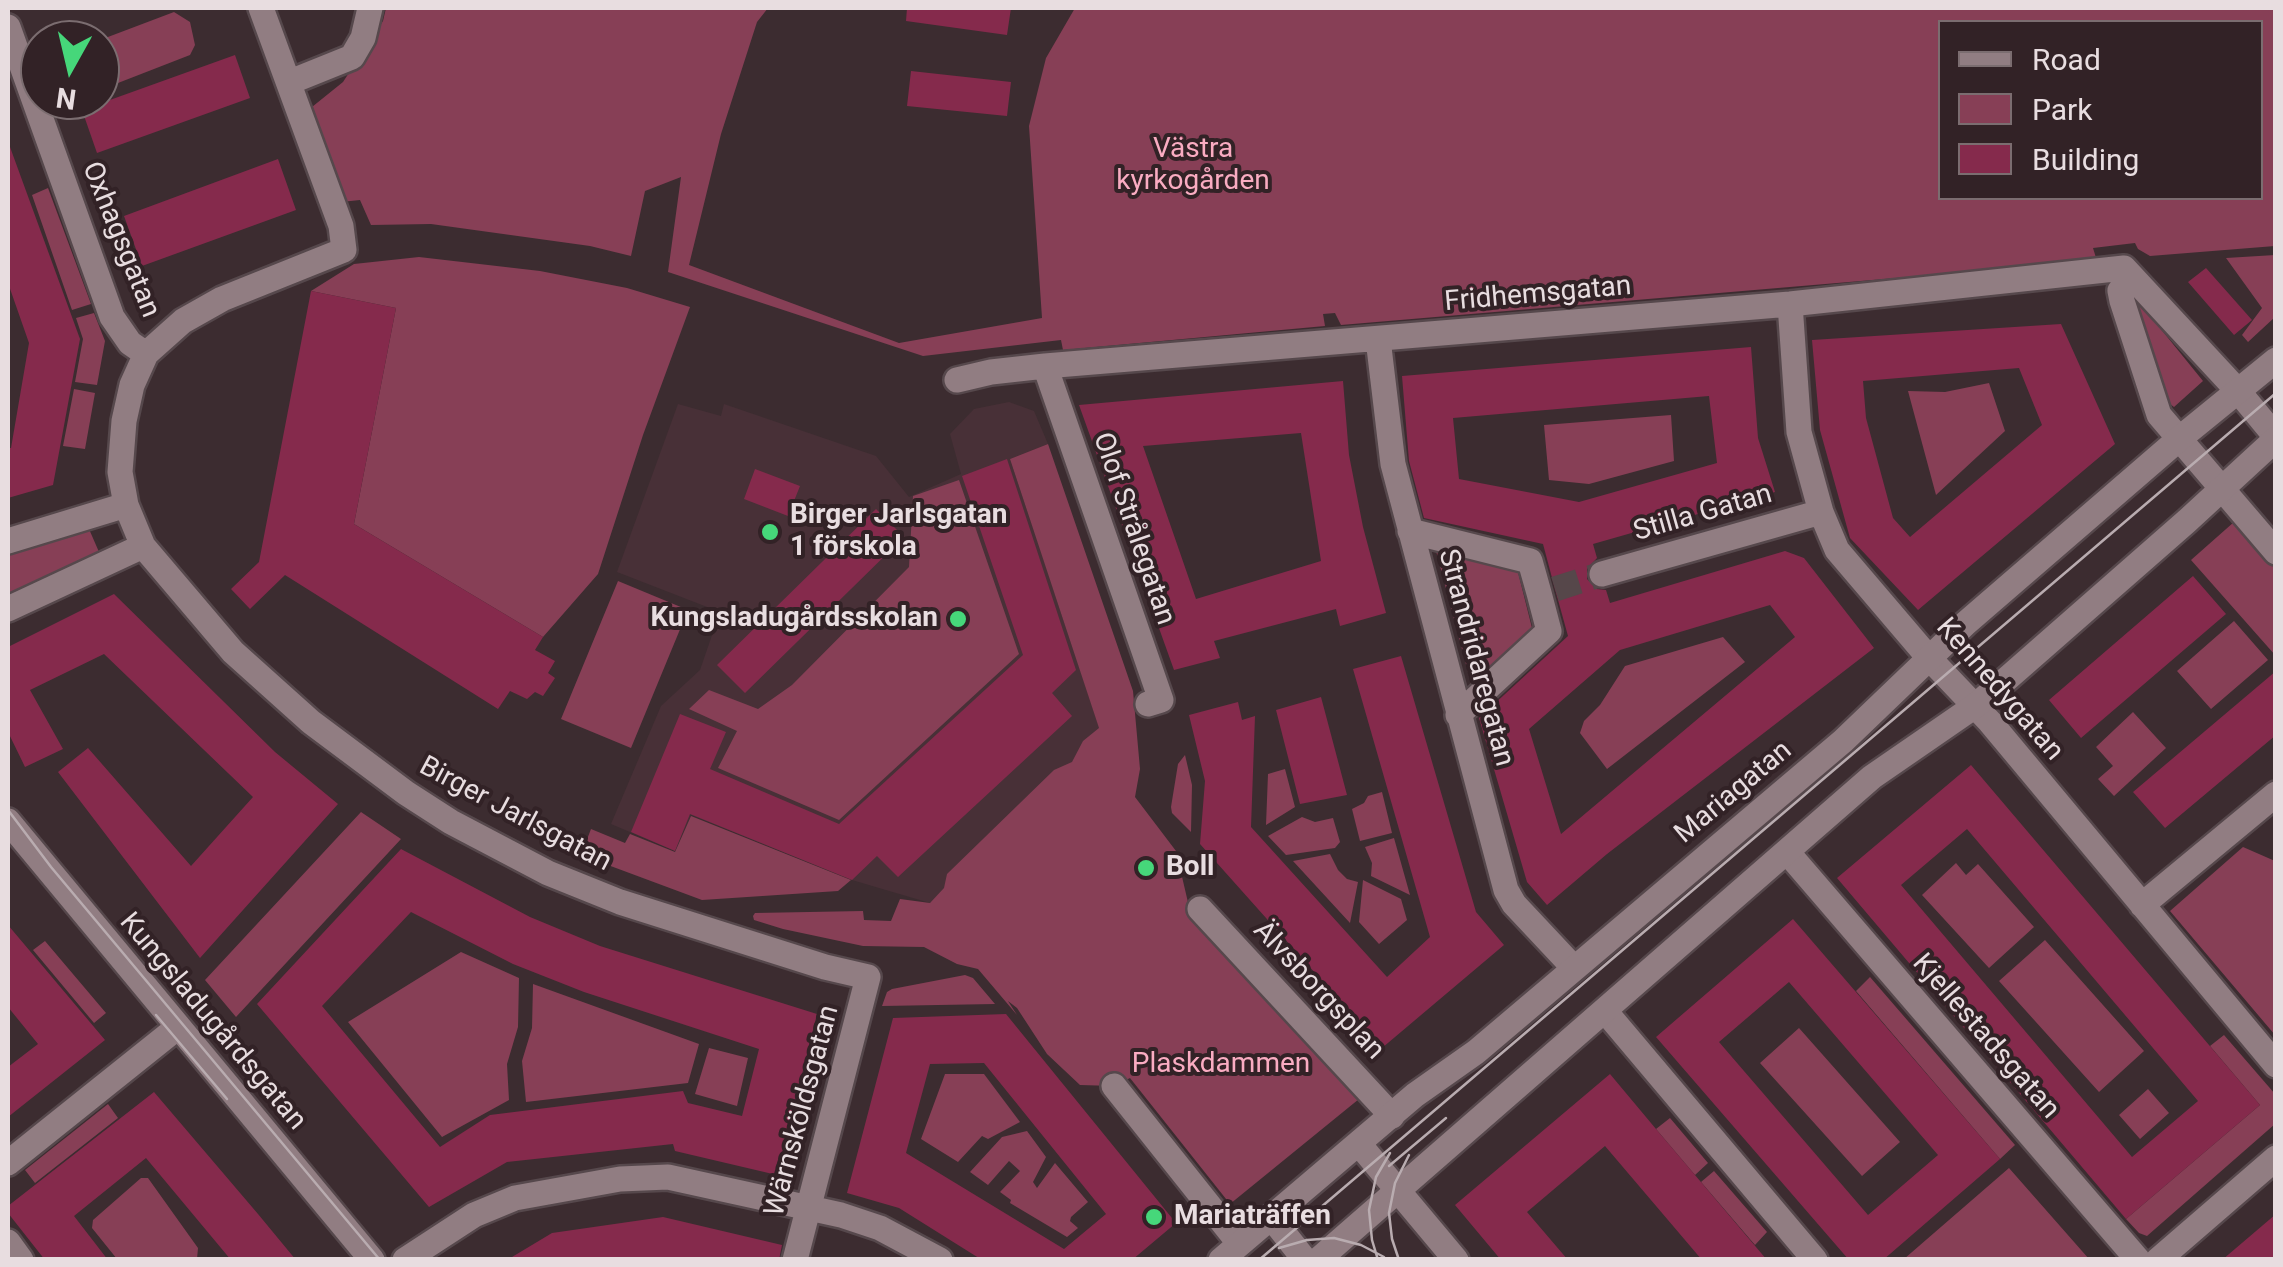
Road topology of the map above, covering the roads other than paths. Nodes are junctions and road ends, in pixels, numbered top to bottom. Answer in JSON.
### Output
{"nodes":[{"id":1,"x":262,"y":8,"type":"edge"},
{"id":2,"x":370,"y":8,"type":"edge"},
{"id":3,"x":8,"y":27,"type":"edge"},
{"id":4,"x":290,"y":82,"type":"junction"},
{"id":5,"x":2129,"y":274,"type":"junction"},
{"id":6,"x":1790,"y":304,"type":"junction"},
{"id":7,"x":1378,"y":339,"type":"junction"},
{"id":8,"x":146,"y":354,"type":"junction"},
{"id":9,"x":2276,"y":360,"type":"edge"},
{"id":10,"x":1044,"y":366,"type":"junction"},
{"id":11,"x":957,"y":380,"type":"dead end"},
{"id":12,"x":2238,"y":391,"type":"junction"},
{"id":13,"x":2276,"y":438,"type":"edge"},
{"id":14,"x":2179,"y":439,"type":"junction"},
{"id":15,"x":2223,"y":489,"type":"junction"},
{"id":16,"x":126,"y":505,"type":"junction"},
{"id":17,"x":1821,"y":512,"type":"junction"},
{"id":18,"x":1410,"y":531,"type":"junction"},
{"id":19,"x":8,"y":540,"type":"edge"},
{"id":20,"x":144,"y":546,"type":"junction"},
{"id":21,"x":2276,"y":552,"type":"edge"},
{"id":22,"x":1602,"y":574,"type":"tunnel mouth"},
{"id":23,"x":8,"y":610,"type":"edge"},
{"id":24,"x":1929,"y":658,"type":"junction"},
{"id":25,"x":1148,"y":704,"type":"dead end"},
{"id":26,"x":1974,"y":706,"type":"junction"},
{"id":27,"x":1458,"y":715,"type":"junction"},
{"id":28,"x":2276,"y":794,"type":"edge"},
{"id":29,"x":8,"y":821,"type":"edge"},
{"id":30,"x":1788,"y":852,"type":"junction"},
{"id":31,"x":2142,"y":905,"type":"junction"},
{"id":32,"x":1200,"y":908,"type":"dead end"},
{"id":33,"x":1574,"y":968,"type":"junction"},
{"id":34,"x":868,"y":977,"type":"joint"},
{"id":35,"x":1605,"y":1011,"type":"junction"},
{"id":36,"x":178,"y":1027,"type":"junction"},
{"id":37,"x":2276,"y":1065,"type":"edge"},
{"id":38,"x":1114,"y":1086,"type":"dead end"},
{"id":39,"x":1392,"y":1116,"type":"junction"},
{"id":40,"x":1359,"y":1144,"type":"junction"},
{"id":41,"x":2276,"y":1158,"type":"edge"},
{"id":42,"x":8,"y":1163,"type":"edge"},
{"id":43,"x":1397,"y":1191,"type":"junction"},
{"id":44,"x":808,"y":1207,"type":"junction"},
{"id":45,"x":1270,"y":1217,"type":"junction"},
{"id":46,"x":8,"y":1242,"type":"edge"},
{"id":47,"x":1230,"y":1251,"type":"edge"},
{"id":48,"x":22,"y":1260,"type":"edge"},
{"id":49,"x":372,"y":1260,"type":"edge"},
{"id":50,"x":405,"y":1260,"type":"edge"},
{"id":51,"x":796,"y":1260,"type":"edge"},
{"id":52,"x":940,"y":1260,"type":"edge"},
{"id":53,"x":1306,"y":1260,"type":"edge"},
{"id":54,"x":1318,"y":1260,"type":"edge"},
{"id":55,"x":1456,"y":1260,"type":"edge"},
{"id":56,"x":1815,"y":1260,"type":"edge"},
{"id":57,"x":2138,"y":1260,"type":"edge"},
{"id":58,"x":2158,"y":1260,"type":"edge"}],
"edges":[{"from":1,"to":4,"type":"street"},
{"from":2,"to":4,"type":"street"},
{"from":3,"to":8,"type":"street","name":"Oxhagsgatan"},
{"from":4,"to":8,"type":"street"},
{"from":5,"to":6,"type":"street","name":"Fridhemsgatan"},
{"from":5,"to":12,"type":"street"},
{"from":5,"to":14,"type":"street"},
{"from":6,"to":7,"type":"street","name":"Fridhemsgatan"},
{"from":6,"to":17,"type":"street","name":"Kennedygatan"},
{"from":7,"to":10,"type":"street","name":"Fridhemsgatan"},
{"from":7,"to":18,"type":"street","name":"Strandridaregatan"},
{"from":8,"to":16,"type":"street","name":"Birger Jarlsgatan"},
{"from":9,"to":12,"type":"street","name":"Mariagatan"},
{"from":10,"to":11,"type":"street","name":"Fridhemsgatan"},
{"from":10,"to":25,"type":"street","name":"Olof Strålegatan"},
{"from":12,"to":13,"type":"street"},
{"from":12,"to":14,"type":"street","name":"Mariagatan"},
{"from":13,"to":15,"type":"street"},
{"from":14,"to":15,"type":"street"},
{"from":14,"to":24,"type":"street","name":"Mariagatan"},
{"from":15,"to":21,"type":"street"},
{"from":15,"to":26,"type":"street"},
{"from":16,"to":19,"type":"street"},
{"from":16,"to":20,"type":"street","name":"Birger Jarlsgatan"},
{"from":17,"to":22,"type":"street","name":"Stilla Gatan"},
{"from":17,"to":24,"type":"street","name":"Kennedygatan"},
{"from":18,"to":27,"type":"street","name":"Strandridaregatan"},
{"from":18,"to":27,"type":"street"},
{"from":20,"to":23,"type":"street"},
{"from":20,"to":34,"type":"street","name":"Birger Jarlsgatan"},
{"from":24,"to":26,"type":"street","name":"Kennedygatan"},
{"from":24,"to":33,"type":"street","name":"Mariagatan"},
{"from":26,"to":30,"type":"street"},
{"from":26,"to":31,"type":"street","name":"Kennedygatan"},
{"from":27,"to":33,"type":"street","name":"Strandridaregatan"},
{"from":28,"to":31,"type":"street"},
{"from":29,"to":36,"type":"street","name":"Kungsladugårdsgatan"},
{"from":30,"to":35,"type":"street"},
{"from":30,"to":57,"type":"street","name":"Kjellestadsgatan"},
{"from":31,"to":37,"type":"street","name":"Kennedygatan"},
{"from":32,"to":39,"type":"street","name":"Älvsborgsplan"},
{"from":33,"to":39,"type":"street","name":"Mariagatan"},
{"from":34,"to":44,"type":"street","name":"Wärnsköldsgatan"},
{"from":35,"to":43,"type":"street"},
{"from":35,"to":56,"type":"street"},
{"from":36,"to":42,"type":"street"},
{"from":36,"to":49,"type":"street","name":"Kungsladugårdsgatan"},
{"from":38,"to":47,"type":"street"},
{"from":39,"to":40,"type":"street","name":"Mariagatan"},
{"from":40,"to":43,"type":"street"},
{"from":40,"to":45,"type":"street","name":"Mariagatan"},
{"from":41,"to":58,"type":"street"},
{"from":43,"to":54,"type":"street"},
{"from":43,"to":55,"type":"street"},
{"from":44,"to":50,"type":"street"},
{"from":44,"to":51,"type":"street","name":"Wärnsköldsgatan"},
{"from":44,"to":52,"type":"street"},
{"from":45,"to":47,"type":"street","name":"Mariagatan"},
{"from":45,"to":53,"type":"street"},
{"from":46,"to":48,"type":"street"}]}
